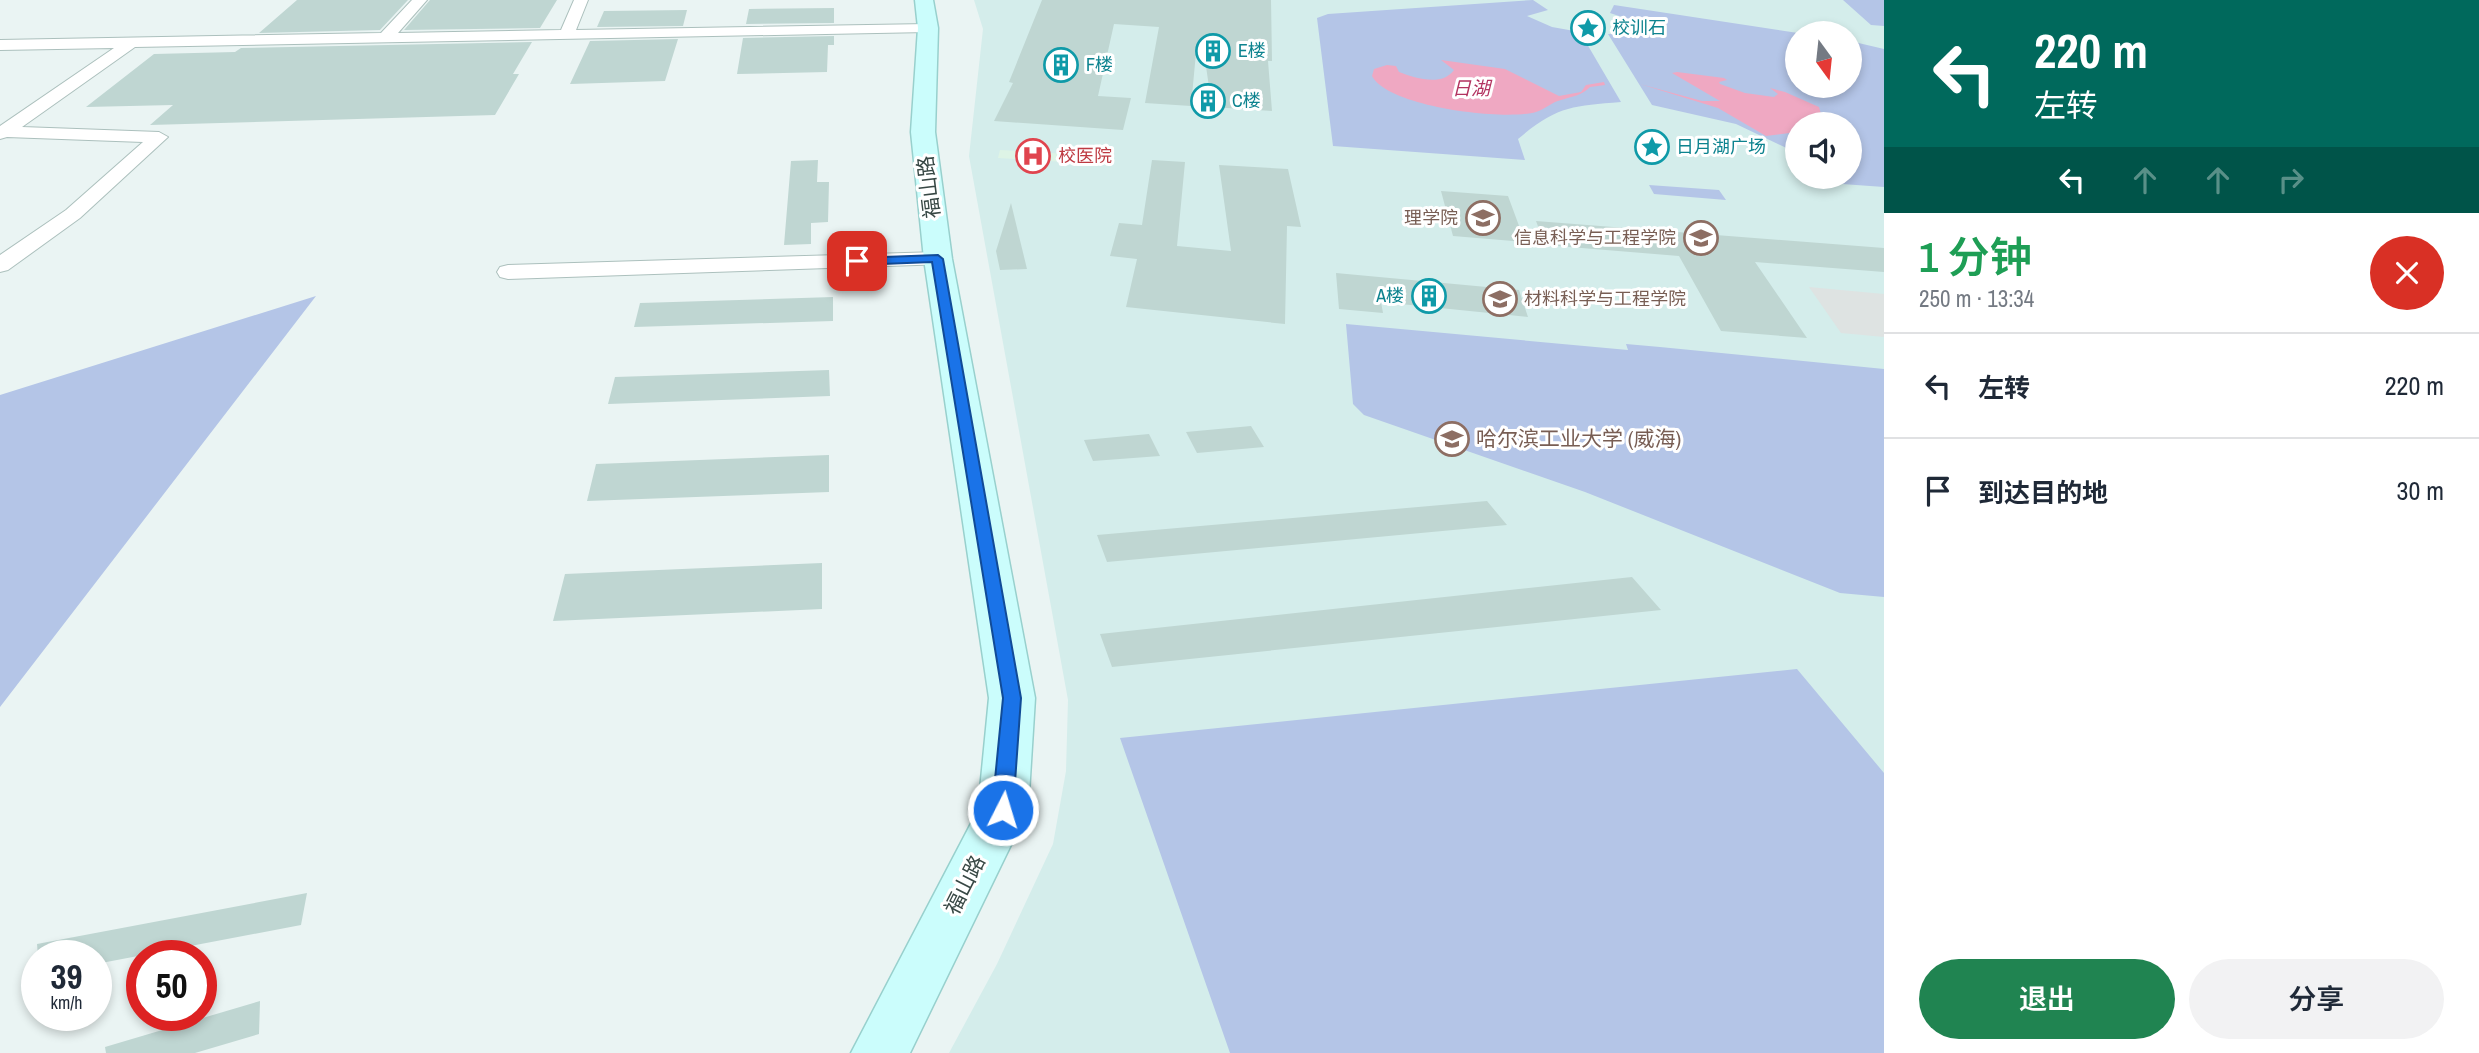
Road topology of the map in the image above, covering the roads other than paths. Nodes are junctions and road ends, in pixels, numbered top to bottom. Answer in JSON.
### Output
{"nodes":[{"id":1,"x":420,"y":0,"type":"edge"},
{"id":2,"x":581,"y":0,"type":"edge"},
{"id":3,"x":926,"y":14,"type":"edge"},
{"id":4,"x":568,"y":33,"type":"junction"},
{"id":5,"x":387,"y":36,"type":"junction"},
{"id":6,"x":131,"y":43,"type":"junction"},
{"id":7,"x":0,"y":45,"type":"edge"},
{"id":8,"x":3,"y":133,"type":"edge"},
{"id":9,"x":938,"y":259,"type":"junction"},
{"id":10,"x":0,"y":265,"type":"edge"},
{"id":11,"x":508,"y":272,"type":"dead end"},
{"id":12,"x":880,"y":1053,"type":"edge"}],
"edges":[{"from":1,"to":5,"type":"street"},
{"from":2,"to":4,"type":"street"},
{"from":3,"to":4,"type":"street"},
{"from":3,"to":9,"type":"main road","name":"福山路"},
{"from":4,"to":5,"type":"street"},
{"from":5,"to":6,"type":"street"},
{"from":6,"to":7,"type":"street"},
{"from":6,"to":8,"type":"street"},
{"from":8,"to":10,"type":"street"},
{"from":9,"to":11,"type":"street"},
{"from":9,"to":12,"type":"main road","name":"福山路"}]}
